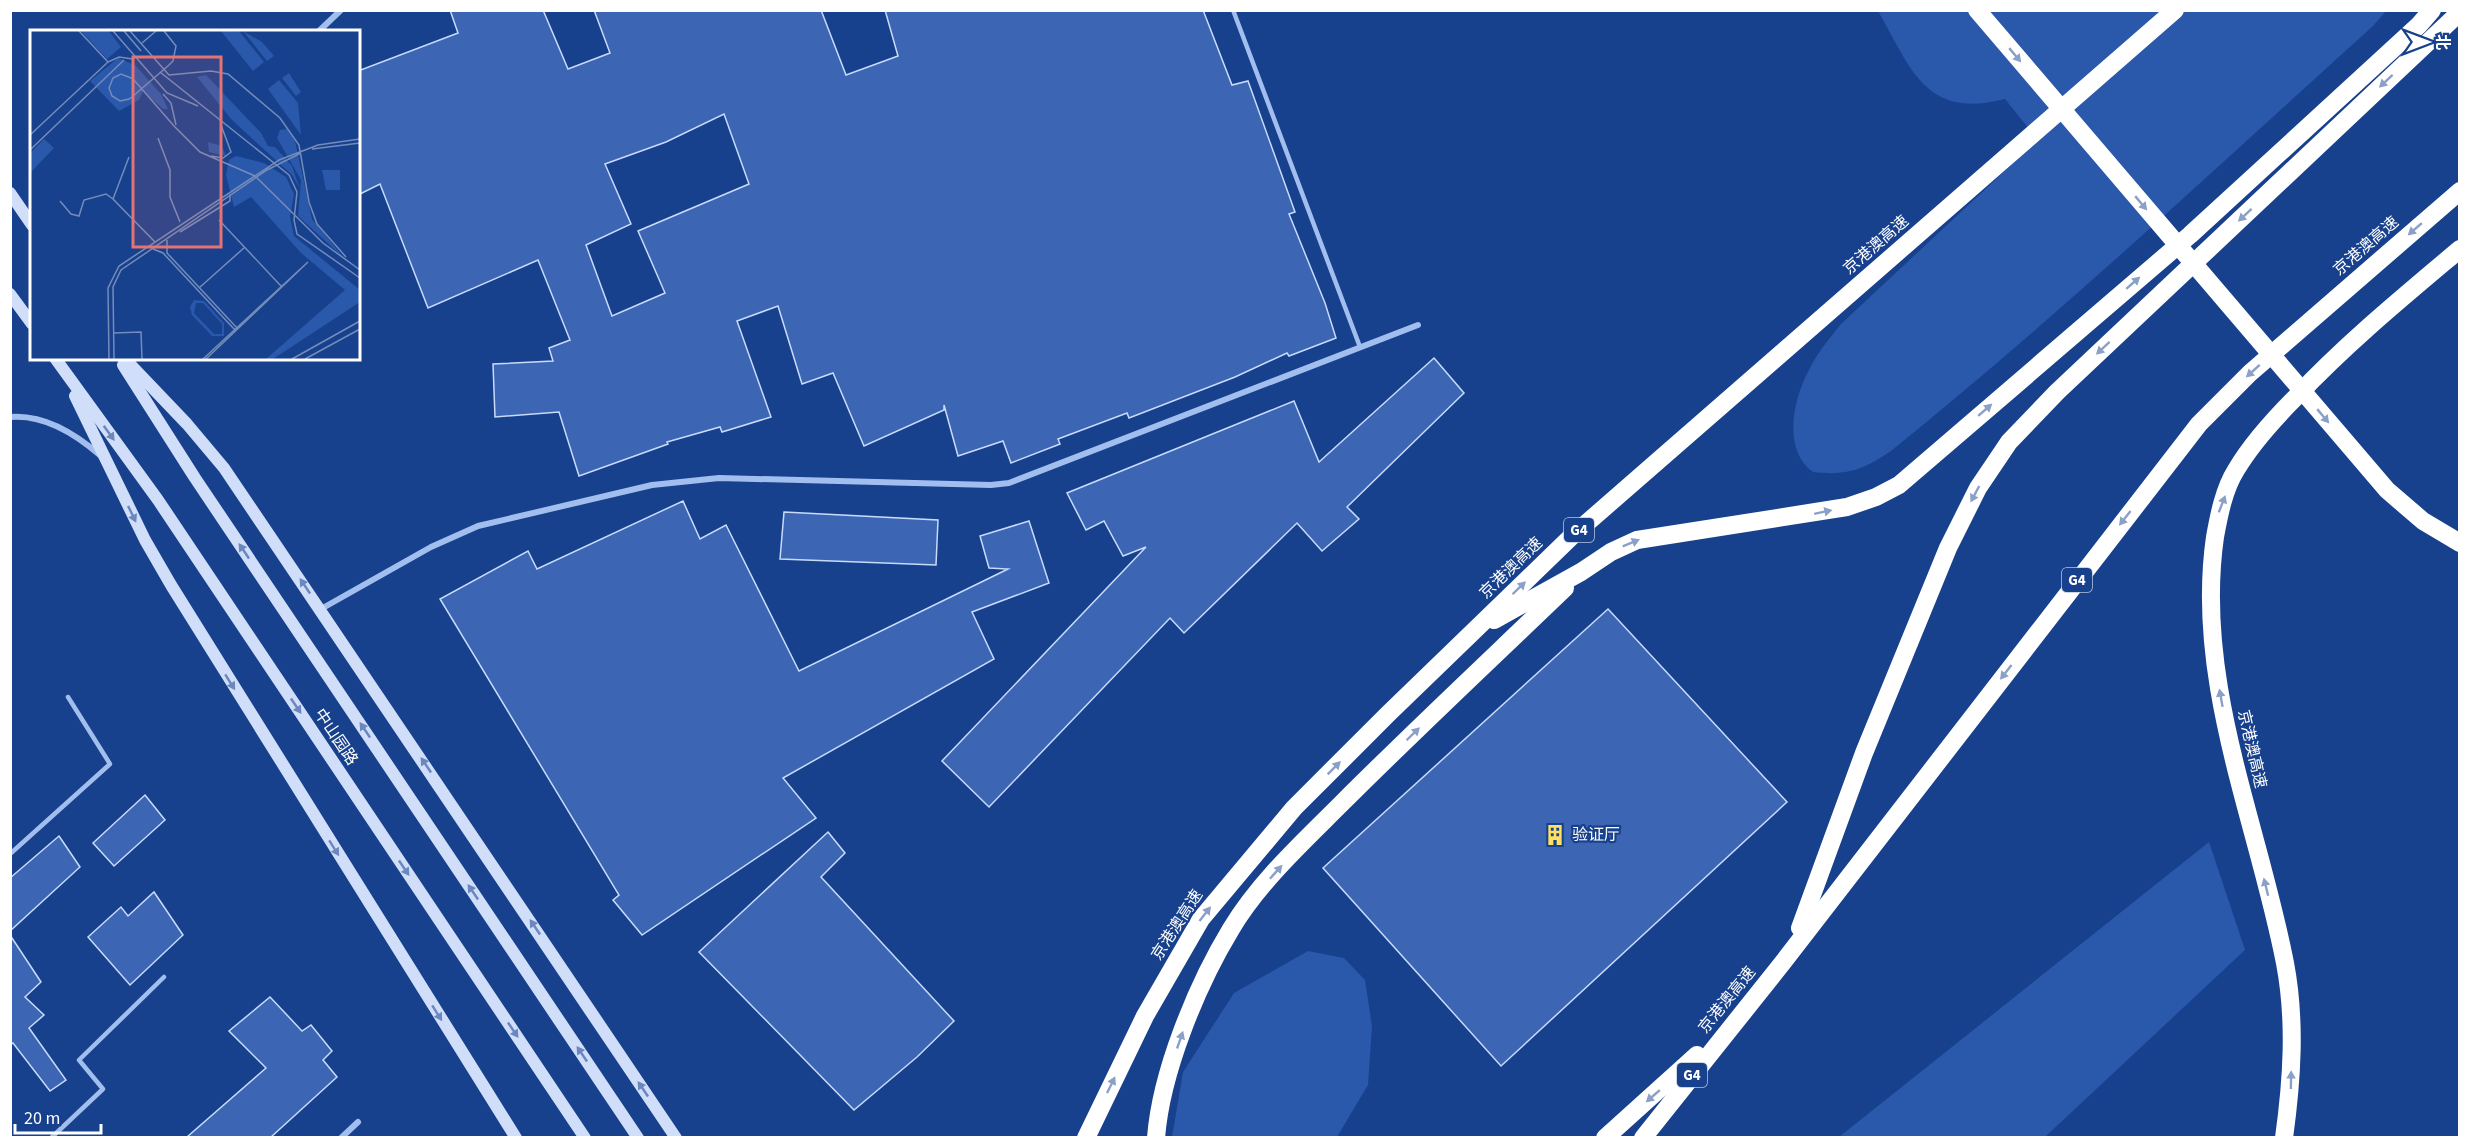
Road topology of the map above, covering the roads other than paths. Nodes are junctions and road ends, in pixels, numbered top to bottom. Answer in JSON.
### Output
{"nodes":[{"id":1,"x":341,"y":10,"type":"edge"},
{"id":2,"x":1233,"y":10,"type":"edge"},
{"id":3,"x":1977,"y":10,"type":"edge"},
{"id":4,"x":2175,"y":10,"type":"edge"},
{"id":5,"x":2432,"y":10,"type":"edge"},
{"id":6,"x":2460,"y":12,"type":"edge"},
{"id":7,"x":320,"y":30,"type":"edge"},
{"id":8,"x":2460,"y":191,"type":"edge"},
{"id":9,"x":10,"y":193,"type":"edge"},
{"id":10,"x":30,"y":222,"type":"edge"},
{"id":11,"x":2460,"y":249,"type":"edge"},
{"id":12,"x":10,"y":294,"type":"edge"},
{"id":13,"x":30,"y":321,"type":"edge"},
{"id":14,"x":1418,"y":325,"type":"dead end"},
{"id":15,"x":1360,"y":347,"type":"junction"},
{"id":16,"x":120,"y":360,"type":"edge"},
{"id":17,"x":126,"y":360,"type":"edge"},
{"id":18,"x":58,"y":363,"type":"edge"},
{"id":19,"x":10,"y":417,"type":"edge"},
{"id":20,"x":107,"y":461,"type":"junction"},
{"id":21,"x":2460,"y":543,"type":"edge"},
{"id":22,"x":1581,"y":572,"type":"junction"},
{"id":23,"x":321,"y":609,"type":"junction"},
{"id":24,"x":1474,"y":631,"type":"junction"},
{"id":25,"x":68,"y":697,"type":"dead end"},
{"id":26,"x":10,"y":854,"type":"edge"},
{"id":27,"x":1784,"y":961,"type":"junction"},
{"id":28,"x":164,"y":977,"type":"dead end"},
{"id":29,"x":1742,"y":1013,"type":"junction"},
{"id":30,"x":358,"y":1122,"type":"dead end"},
{"id":31,"x":51,"y":1137,"type":"edge"},
{"id":32,"x":341,"y":1137,"type":"edge"},
{"id":33,"x":516,"y":1137,"type":"edge"},
{"id":34,"x":585,"y":1137,"type":"edge"},
{"id":35,"x":638,"y":1137,"type":"edge"},
{"id":36,"x":676,"y":1137,"type":"edge"},
{"id":37,"x":1086,"y":1137,"type":"edge"},
{"id":38,"x":1156,"y":1137,"type":"edge"},
{"id":39,"x":1605,"y":1137,"type":"edge"},
{"id":40,"x":1643,"y":1137,"type":"edge"},
{"id":41,"x":2284,"y":1137,"type":"edge"}],
"edges":[{"from":1,"to":7,"type":"street"},
{"from":2,"to":15,"type":"lane"},
{"from":3,"to":21,"type":"highway","one_way":true,"bridge":true},
{"from":24,"to":4,"type":"highway","name":"京港澳高速","number":"G4","one_way":true},
{"from":22,"to":5,"type":"highway","one_way":true},
{"from":6,"to":27,"type":"highway","one_way":true},
{"from":8,"to":27,"type":"highway","name":"京港澳高速","number":"G4","one_way":true},
{"from":9,"to":10,"type":"main road"},
{"from":41,"to":11,"type":"highway","name":"京港澳高速","one_way":true},
{"from":12,"to":13,"type":"main road"},
{"from":14,"to":15,"type":"street"},
{"from":15,"to":23,"type":"street"},
{"from":35,"to":16,"type":"main road","name":"中山园路","one_way":true},
{"from":23,"to":17,"type":"main road","one_way":true},
{"from":18,"to":20,"type":"main road"},
{"from":18,"to":34,"type":"main road","name":"中山园路","one_way":true},
{"from":19,"to":20,"type":"street"},
{"from":20,"to":33,"type":"main road","one_way":true},
{"from":22,"to":24,"type":"highway"},
{"from":38,"to":22,"type":"highway","one_way":true},
{"from":36,"to":23,"type":"main road","one_way":true},
{"from":37,"to":24,"type":"highway","name":"京港澳高速","number":"G4","one_way":true},
{"from":25,"to":26,"type":"lane"},
{"from":27,"to":29,"type":"highway","name":"京港澳高速","number":"G4"},
{"from":28,"to":31,"type":"lane"},
{"from":29,"to":39,"type":"highway","one_way":true},
{"from":29,"to":40,"type":"highway","name":"京港澳高速","number":"G4"},
{"from":30,"to":32,"type":"street"}]}
